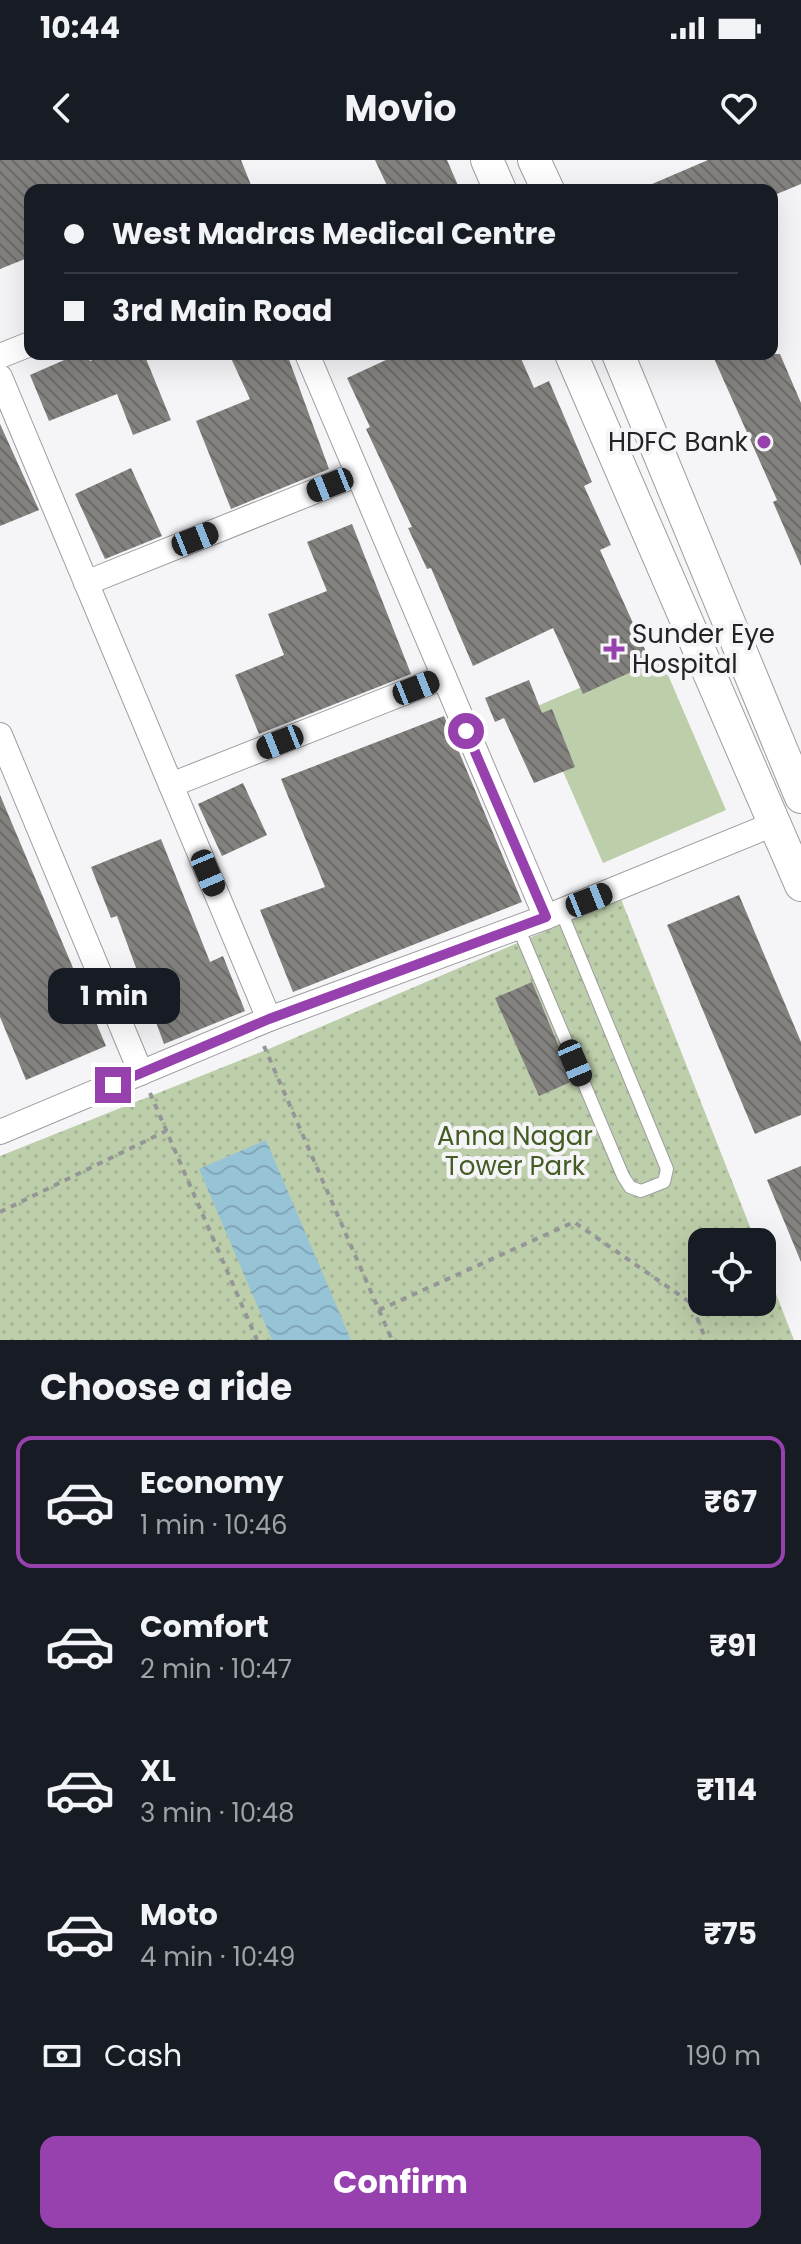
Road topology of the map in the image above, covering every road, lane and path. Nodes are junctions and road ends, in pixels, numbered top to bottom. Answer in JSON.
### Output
{"nodes":[{"id":1,"x":487,"y":160,"type":"edge"},
{"id":2,"x":534,"y":160,"type":"edge"},
{"id":3,"x":497,"y":184,"type":"edge"},
{"id":4,"x":545,"y":184,"type":"edge"},
{"id":5,"x":24,"y":346,"type":"edge"},
{"id":6,"x":0,"y":356,"type":"edge"},
{"id":7,"x":310,"y":360,"type":"edge"},
{"id":8,"x":574,"y":360,"type":"edge"},
{"id":9,"x":620,"y":360,"type":"edge"},
{"id":10,"x":0,"y":377,"type":"edge"},
{"id":11,"x":358,"y":474,"type":"junction"},
{"id":12,"x":86,"y":583,"type":"junction"},
{"id":13,"x":444,"y":677,"type":"junction"},
{"id":14,"x":0,"y":735,"type":"edge"},
{"id":15,"x":171,"y":785,"type":"junction"},
{"id":16,"x":801,"y":797,"type":"edge"},
{"id":17,"x":774,"y":824,"type":"junction"},
{"id":18,"x":801,"y":885,"type":"edge"},
{"id":19,"x":553,"y":914,"type":"junction"},
{"id":20,"x":518,"y":927,"type":"junction"},
{"id":21,"x":262,"y":1022,"type":"junction"},
{"id":22,"x":141,"y":1073,"type":"junction"},
{"id":23,"x":166,"y":1131,"type":"junction"},
{"id":24,"x":0,"y":1132,"type":"edge"},
{"id":25,"x":0,"y":1212,"type":"edge"},
{"id":26,"x":379,"y":1310,"type":"junction"},
{"id":27,"x":257,"y":1340,"type":"edge"},
{"id":28,"x":392,"y":1340,"type":"edge"},
{"id":29,"x":706,"y":1340,"type":"edge"}],
"edges":[{"from":1,"to":3,"type":"main road"},
{"from":2,"to":4,"type":"main road"},
{"from":5,"to":6,"type":"street"},
{"from":7,"to":11,"type":"street"},
{"from":8,"to":17,"type":"main road"},
{"from":9,"to":16,"type":"main road"},
{"from":10,"to":12,"type":"street"},
{"from":11,"to":12,"type":"street"},
{"from":11,"to":13,"type":"street"},
{"from":12,"to":15,"type":"street"},
{"from":13,"to":15,"type":"street"},
{"from":13,"to":19,"type":"street"},
{"from":14,"to":22,"type":"street"},
{"from":15,"to":21,"type":"street"},
{"from":17,"to":18,"type":"main road"},
{"from":17,"to":19,"type":"street"},
{"from":19,"to":20,"type":"street"},
{"from":19,"to":20,"type":"lane"},
{"from":20,"to":21,"type":"street"},
{"from":21,"to":22,"type":"street"},
{"from":21,"to":26,"type":"path"},
{"from":22,"to":23,"type":"path"},
{"from":22,"to":24,"type":"street"},
{"from":23,"to":25,"type":"path"},
{"from":23,"to":27,"type":"path"},
{"from":26,"to":28,"type":"path"},
{"from":26,"to":29,"type":"path"}]}
